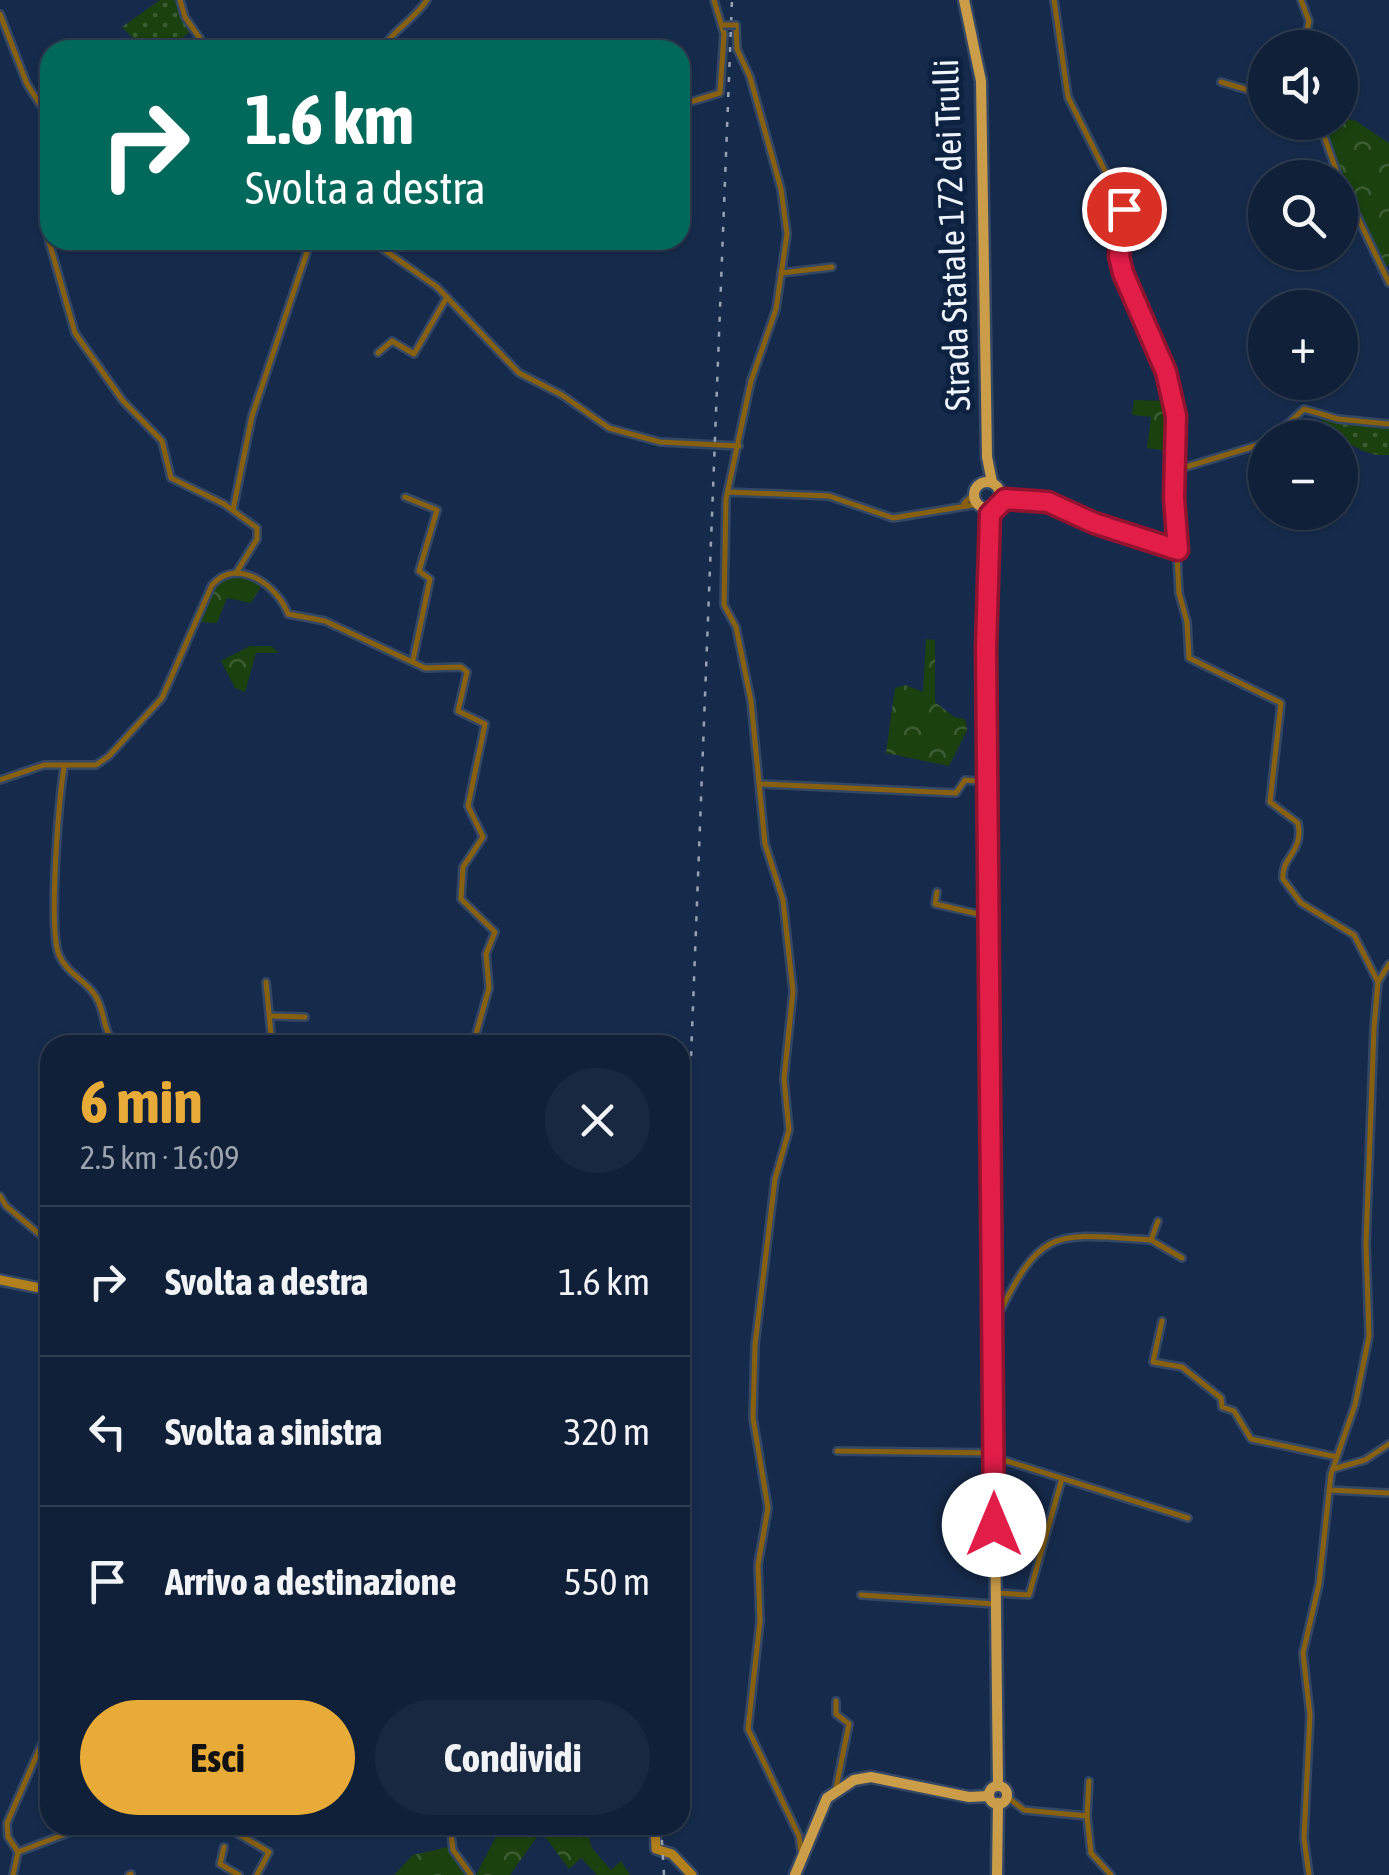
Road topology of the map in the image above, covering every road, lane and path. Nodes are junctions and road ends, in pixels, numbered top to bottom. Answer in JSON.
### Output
{"nodes":[{"id":1,"x":180,"y":0,"type":"edge"},
{"id":2,"x":427,"y":0,"type":"edge"},
{"id":3,"x":714,"y":0,"type":"edge"},
{"id":4,"x":964,"y":0,"type":"edge"},
{"id":5,"x":1054,"y":0,"type":"edge"},
{"id":6,"x":1301,"y":0,"type":"edge"},
{"id":7,"x":0,"y":15,"type":"edge"},
{"id":8,"x":723,"y":25,"type":"junction"},
{"id":9,"x":1307,"y":30,"type":"edge"},
{"id":10,"x":201,"y":40,"type":"edge"},
{"id":11,"x":387,"y":40,"type":"edge"},
{"id":12,"x":1221,"y":82,"type":"dead end"},
{"id":13,"x":1248,"y":90,"type":"edge"},
{"id":14,"x":690,"y":102,"type":"edge"},
{"id":15,"x":40,"y":104,"type":"edge"},
{"id":16,"x":1358,"y":219,"type":"edge"},
{"id":17,"x":52,"y":250,"type":"edge"},
{"id":18,"x":308,"y":250,"type":"edge"},
{"id":19,"x":384,"y":250,"type":"edge"},
{"id":20,"x":832,"y":267,"type":"dead end"},
{"id":21,"x":781,"y":274,"type":"junction"},
{"id":22,"x":1389,"y":283,"type":"edge"},
{"id":23,"x":447,"y":297,"type":"junction"},
{"id":24,"x":378,"y":353,"type":"dead end"},
{"id":25,"x":1292,"y":420,"type":"edge"},
{"id":26,"x":1348,"y":420,"type":"edge"},
{"id":27,"x":1358,"y":421,"type":"edge"},
{"id":28,"x":1389,"y":424,"type":"edge"},
{"id":29,"x":739,"y":446,"type":"junction"},
{"id":30,"x":1248,"y":448,"type":"edge"},
{"id":31,"x":1176,"y":470,"type":"junction"},
{"id":32,"x":728,"y":492,"type":"junction"},
{"id":33,"x":405,"y":496,"type":"dead end"},
{"id":34,"x":988,"y":496,"type":"junction"},
{"id":35,"x":233,"y":510,"type":"junction"},
{"id":36,"x":1178,"y":550,"type":"junction"},
{"id":37,"x":236,"y":573,"type":"junction"},
{"id":38,"x":413,"y":660,"type":"junction"},
{"id":39,"x":64,"y":767,"type":"junction"},
{"id":40,"x":0,"y":780,"type":"edge"},
{"id":41,"x":986,"y":782,"type":"junction"},
{"id":42,"x":762,"y":784,"type":"junction"},
{"id":43,"x":937,"y":892,"type":"dead end"},
{"id":44,"x":987,"y":916,"type":"junction"},
{"id":45,"x":1389,"y":964,"type":"edge"},
{"id":46,"x":266,"y":982,"type":"dead end"},
{"id":47,"x":1378,"y":982,"type":"junction"},
{"id":48,"x":272,"y":1016,"type":"junction"},
{"id":49,"x":305,"y":1018,"type":"dead end"},
{"id":50,"x":107,"y":1035,"type":"edge"},
{"id":51,"x":272,"y":1035,"type":"edge"},
{"id":52,"x":476,"y":1035,"type":"edge"},
{"id":53,"x":0,"y":1196,"type":"edge"},
{"id":54,"x":1158,"y":1221,"type":"dead end"},
{"id":55,"x":40,"y":1235,"type":"edge"},
{"id":56,"x":1151,"y":1240,"type":"junction"},
{"id":57,"x":1182,"y":1258,"type":"dead end"},
{"id":58,"x":0,"y":1280,"type":"edge"},
{"id":59,"x":40,"y":1288,"type":"edge"},
{"id":60,"x":1162,"y":1321,"type":"dead end"},
{"id":61,"x":994,"y":1322,"type":"junction"},
{"id":62,"x":1389,"y":1444,"type":"edge"},
{"id":63,"x":838,"y":1451,"type":"dead end"},
{"id":64,"x":994,"y":1455,"type":"junction"},
{"id":65,"x":1337,"y":1458,"type":"junction"},
{"id":66,"x":1333,"y":1469,"type":"junction"},
{"id":67,"x":1061,"y":1482,"type":"junction"},
{"id":68,"x":1329,"y":1490,"type":"junction"},
{"id":69,"x":1389,"y":1493,"type":"edge"},
{"id":70,"x":1188,"y":1518,"type":"dead end"},
{"id":71,"x":861,"y":1595,"type":"dead end"},
{"id":72,"x":995,"y":1599,"type":"junction"},
{"id":73,"x":836,"y":1702,"type":"dead end"},
{"id":74,"x":40,"y":1747,"type":"edge"},
{"id":75,"x":1090,"y":1781,"type":"dead end"},
{"id":76,"x":836,"y":1789,"type":"junction"},
{"id":77,"x":998,"y":1798,"type":"junction"},
{"id":78,"x":1087,"y":1816,"type":"junction"},
{"id":79,"x":63,"y":1835,"type":"edge"},
{"id":80,"x":240,"y":1835,"type":"edge"},
{"id":81,"x":451,"y":1835,"type":"edge"},
{"id":82,"x":655,"y":1835,"type":"edge"},
{"id":83,"x":224,"y":1848,"type":"dead end"},
{"id":84,"x":18,"y":1852,"type":"junction"},
{"id":85,"x":801,"y":1854,"type":"junction"},
{"id":86,"x":225,"y":1872,"type":"edge"},
{"id":87,"x":12,"y":1875,"type":"edge"},
{"id":88,"x":239,"y":1875,"type":"edge"},
{"id":89,"x":257,"y":1875,"type":"edge"},
{"id":90,"x":471,"y":1875,"type":"edge"},
{"id":91,"x":692,"y":1875,"type":"edge"},
{"id":92,"x":795,"y":1875,"type":"edge"},
{"id":93,"x":997,"y":1875,"type":"edge"},
{"id":94,"x":1111,"y":1875,"type":"edge"},
{"id":95,"x":1309,"y":1875,"type":"edge"}],
"edges":[{"from":1,"to":10,"type":"street"},
{"from":2,"to":11,"type":"street"},
{"from":3,"to":8,"type":"street"},
{"from":4,"to":34,"type":"main road","name":"Strada Statale 172 dei Trulli"},
{"from":5,"to":31,"type":"street"},
{"from":6,"to":9,"type":"street"},
{"from":7,"to":15,"type":"street"},
{"from":8,"to":14,"type":"street"},
{"from":8,"to":21,"type":"street","bridge":true},
{"from":12,"to":13,"type":"street"},
{"from":16,"to":22,"type":"street"},
{"from":17,"to":35,"type":"street"},
{"from":18,"to":35,"type":"street"},
{"from":19,"to":23,"type":"street"},
{"from":20,"to":21,"type":"street"},
{"from":21,"to":29,"type":"street"},
{"from":23,"to":24,"type":"street"},
{"from":23,"to":29,"type":"street"},
{"from":25,"to":26,"type":"street"},
{"from":27,"to":28,"type":"street"},
{"from":29,"to":32,"type":"street"},
{"from":30,"to":31,"type":"street"},
{"from":31,"to":36,"type":"street"},
{"from":32,"to":34,"type":"street"},
{"from":32,"to":42,"type":"street"},
{"from":33,"to":38,"type":"street"},
{"from":34,"to":36,"type":"street"},
{"from":34,"to":41,"type":"main road"},
{"from":35,"to":37,"type":"street"},
{"from":36,"to":47,"type":"street"},
{"from":37,"to":38,"type":"street"},
{"from":37,"to":39,"type":"street"},
{"from":38,"to":52,"type":"street"},
{"from":39,"to":40,"type":"street"},
{"from":39,"to":50,"type":"street"},
{"from":41,"to":42,"type":"street"},
{"from":41,"to":44,"type":"main road"},
{"from":42,"to":85,"type":"street"},
{"from":43,"to":44,"type":"street"},
{"from":44,"to":61,"type":"main road"},
{"from":45,"to":47,"type":"street"},
{"from":46,"to":48,"type":"street"},
{"from":47,"to":65,"type":"street"},
{"from":48,"to":49,"type":"street"},
{"from":48,"to":51,"type":"street"},
{"from":53,"to":55,"type":"street"},
{"from":54,"to":56,"type":"street"},
{"from":56,"to":57,"type":"street"},
{"from":56,"to":61,"type":"street"},
{"from":58,"to":59,"type":"street"},
{"from":60,"to":65,"type":"street"},
{"from":61,"to":64,"type":"main road"},
{"from":62,"to":66,"type":"street"},
{"from":63,"to":64,"type":"street"},
{"from":64,"to":67,"type":"street"},
{"from":64,"to":72,"type":"main road"},
{"from":65,"to":66,"type":"street"},
{"from":66,"to":68,"type":"street"},
{"from":67,"to":70,"type":"street"},
{"from":67,"to":72,"type":"street"},
{"from":68,"to":69,"type":"street"},
{"from":68,"to":95,"type":"street"},
{"from":71,"to":72,"type":"street"},
{"from":72,"to":77,"type":"main road"},
{"from":73,"to":76,"type":"street"},
{"from":74,"to":84,"type":"street"},
{"from":75,"to":78,"type":"street"},
{"from":76,"to":77,"type":"main road"},
{"from":76,"to":85,"type":"main road"},
{"from":77,"to":78,"type":"street"},
{"from":77,"to":93,"type":"main road"},
{"from":78,"to":94,"type":"street"},
{"from":79,"to":84,"type":"street"},
{"from":80,"to":89,"type":"street"},
{"from":81,"to":90,"type":"street"},
{"from":82,"to":91,"type":"street"},
{"from":83,"to":86,"type":"street"},
{"from":84,"to":87,"type":"street"},
{"from":85,"to":92,"type":"main road"},
{"from":86,"to":88,"type":"street"}]}
